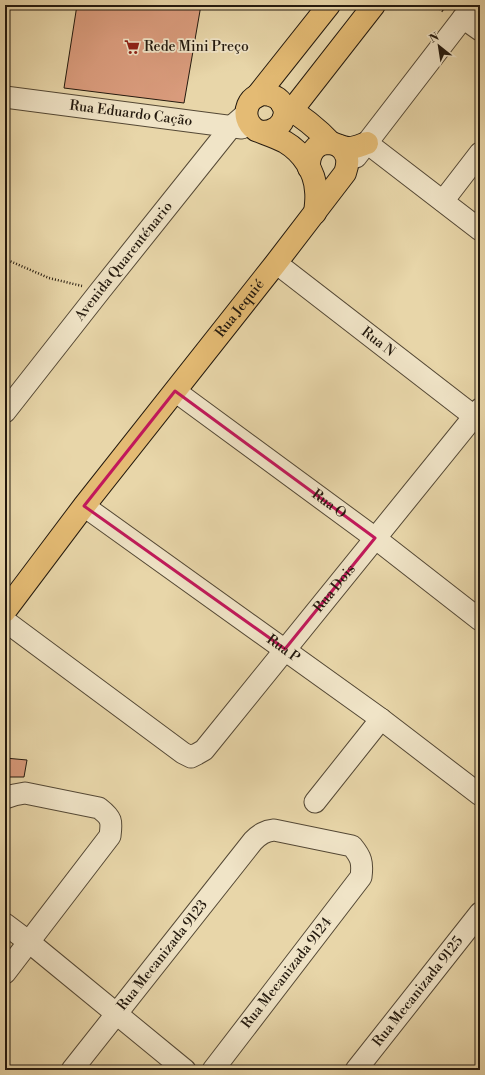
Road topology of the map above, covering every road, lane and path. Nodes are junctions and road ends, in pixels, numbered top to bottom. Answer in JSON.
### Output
{"nodes":[{"id":1,"x":329,"y":5,"type":"edge"},
{"id":2,"x":374,"y":5,"type":"edge"},
{"id":3,"x":468,"y":11,"type":"edge"},
{"id":4,"x":480,"y":30,"type":"edge"},
{"id":5,"x":310,"y":87,"type":"junction"},
{"id":6,"x":5,"y":97,"type":"edge"},
{"id":7,"x":263,"y":115,"type":"junction"},
{"id":8,"x":331,"y":141,"type":"junction"},
{"id":9,"x":367,"y":143,"type":"junction"},
{"id":10,"x":480,"y":153,"type":"edge"},
{"id":11,"x":310,"y":170,"type":"junction"},
{"id":12,"x":344,"y":174,"type":"junction"},
{"id":13,"x":443,"y":201,"type":"junction"},
{"id":14,"x":315,"y":213,"type":"junction"},
{"id":15,"x":480,"y":230,"type":"edge"},
{"id":16,"x":5,"y":259,"type":"edge"},
{"id":17,"x":276,"y":263,"type":"junction"},
{"id":18,"x":100,"y":291,"type":"junction"},
{"id":19,"x":175,"y":391,"type":"junction"},
{"id":20,"x":5,"y":412,"type":"edge"},
{"id":21,"x":478,"y":416,"type":"edge"},
{"id":22,"x":84,"y":506,"type":"junction"},
{"id":23,"x":375,"y":538,"type":"junction"},
{"id":24,"x":5,"y":611,"type":"edge"},
{"id":25,"x":480,"y":620,"type":"edge"},
{"id":26,"x":5,"y":621,"type":"edge"},
{"id":27,"x":285,"y":650,"type":"junction"},
{"id":28,"x":381,"y":719,"type":"junction"},
{"id":29,"x":480,"y":795,"type":"edge"},
{"id":30,"x":5,"y":798,"type":"edge"},
{"id":31,"x":315,"y":802,"type":"dead end"},
{"id":32,"x":361,"y":877,"type":"joint"},
{"id":33,"x":480,"y":913,"type":"edge"},
{"id":34,"x":5,"y":924,"type":"edge"},
{"id":35,"x":29,"y":942,"type":"junction"},
{"id":36,"x":5,"y":973,"type":"edge"},
{"id":37,"x":117,"y":1014,"type":"junction"},
{"id":38,"x":72,"y":1070,"type":"edge"},
{"id":39,"x":185,"y":1070,"type":"edge"},
{"id":40,"x":213,"y":1070,"type":"edge"},
{"id":41,"x":356,"y":1070,"type":"edge"}],
"edges":[{"from":1,"to":7,"type":"main road","name":"Avenida Quarenténario"},
{"from":2,"to":5,"type":"main road","name":"Avenida Quarenténario"},
{"from":3,"to":4,"type":"street"},
{"from":3,"to":9,"type":"street","name":"Rua Jequié"},
{"from":5,"to":7,"type":"main road","name":"Avenida Quarenténario"},
{"from":5,"to":8,"type":"main road"},
{"from":6,"to":7,"type":"street","name":"Rua Eduardo Cação"},
{"from":7,"to":8,"type":"main road"},
{"from":7,"to":11,"type":"main road"},
{"from":7,"to":18,"type":"street","name":"Avenida Quarenténario"},
{"from":8,"to":9,"type":"main road"},
{"from":8,"to":11,"type":"main road"},
{"from":8,"to":12,"type":"main road"},
{"from":9,"to":12,"type":"street","name":"Rua Jequié"},
{"from":9,"to":13,"type":"street"},
{"from":10,"to":13,"type":"street"},
{"from":11,"to":12,"type":"main road"},
{"from":11,"to":14,"type":"main road"},
{"from":12,"to":14,"type":"main road","name":"Rua Jequié"},
{"from":13,"to":15,"type":"street"},
{"from":14,"to":17,"type":"main road","name":"Rua Jequié"},
{"from":16,"to":18,"type":"path"},
{"from":17,"to":19,"type":"main road","name":"Rua Jequié"},
{"from":17,"to":21,"type":"street","name":"Rua N"},
{"from":18,"to":20,"type":"street","name":"Avenida Quarenténario"},
{"from":19,"to":22,"type":"main road","name":"Rua Jequié"},
{"from":19,"to":23,"type":"street","name":"Rua O"},
{"from":21,"to":23,"type":"street","name":"Rua Dois"},
{"from":22,"to":24,"type":"main road","name":"Rua Jequié"},
{"from":22,"to":27,"type":"street","name":"Rua P"},
{"from":23,"to":25,"type":"street","name":"Rua O"},
{"from":23,"to":27,"type":"street","name":"Rua Dois"},
{"from":26,"to":27,"type":"street","name":"Rua Dois"},
{"from":27,"to":28,"type":"street","name":"Rua P"},
{"from":28,"to":29,"type":"street","name":"Rua P"},
{"from":28,"to":31,"type":"street"},
{"from":30,"to":35,"type":"street"},
{"from":32,"to":37,"type":"street","name":"Rua Mecanizada 9123"},
{"from":32,"to":40,"type":"street","name":"Rua Mecanizada 9124"},
{"from":33,"to":41,"type":"street","name":"Rua Mecanizada 9125"},
{"from":34,"to":35,"type":"street"},
{"from":35,"to":36,"type":"street"},
{"from":35,"to":37,"type":"street"},
{"from":37,"to":38,"type":"street","name":"Rua Mecanizada 9123"},
{"from":37,"to":39,"type":"street"}]}
